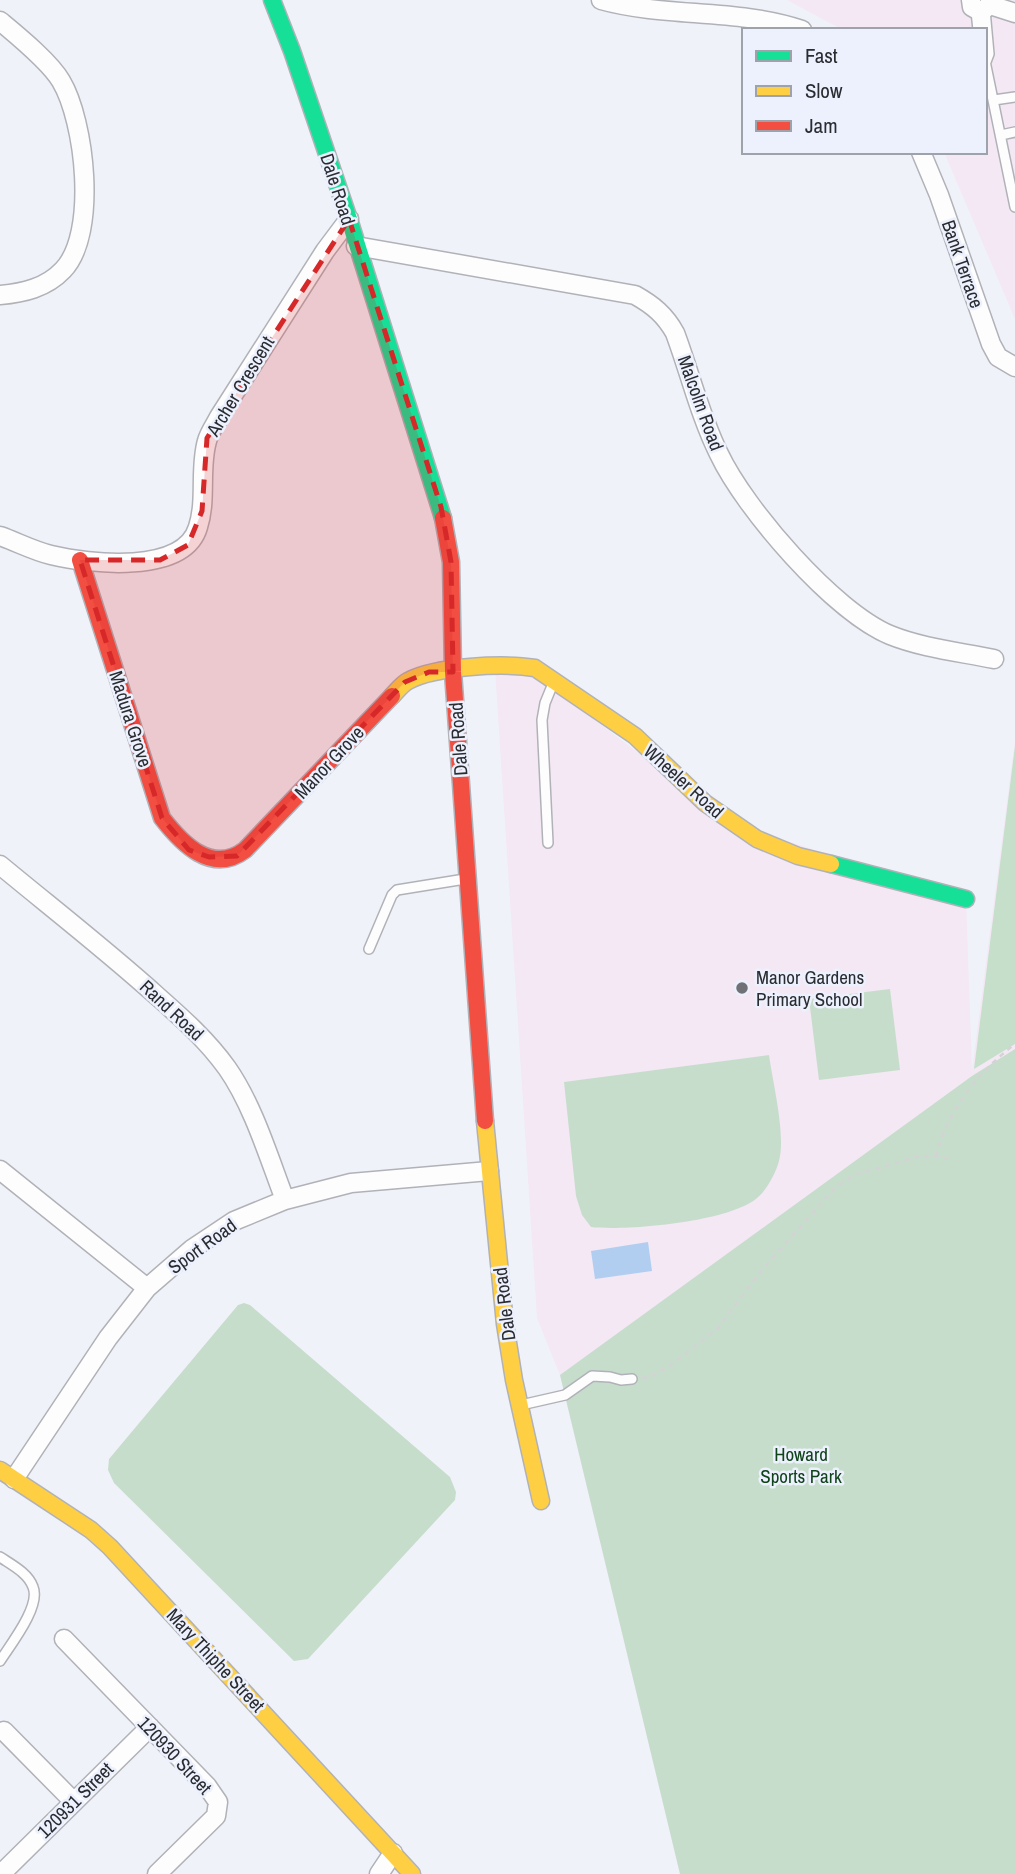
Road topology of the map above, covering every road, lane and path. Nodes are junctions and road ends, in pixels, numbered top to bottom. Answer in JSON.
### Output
{"nodes":[{"id":1,"x":272,"y":0,"type":"edge"},
{"id":2,"x":601,"y":0,"type":"edge"},
{"id":3,"x":978,"y":4,"type":"edge"},
{"id":4,"x":1015,"y":13,"type":"edge"},
{"id":5,"x":0,"y":21,"type":"edge"},
{"id":6,"x":794,"y":28,"type":"edge"},
{"id":7,"x":978,"y":28,"type":"edge"},
{"id":8,"x":983,"y":28,"type":"edge"},
{"id":9,"x":987,"y":67,"type":"edge"},
{"id":10,"x":1015,"y":97,"type":"edge"},
{"id":11,"x":994,"y":100,"type":"junction"},
{"id":12,"x":1015,"y":132,"type":"edge"},
{"id":13,"x":1001,"y":135,"type":"junction"},
{"id":14,"x":922,"y":154,"type":"edge"},
{"id":15,"x":1012,"y":171,"type":"edge"},
{"id":16,"x":1015,"y":207,"type":"edge"},
{"id":17,"x":349,"y":219,"type":"junction"},
{"id":18,"x":356,"y":246,"type":"junction"},
{"id":19,"x":0,"y":295,"type":"edge"},
{"id":20,"x":1015,"y":367,"type":"edge"},
{"id":21,"x":0,"y":536,"type":"edge"},
{"id":22,"x":80,"y":560,"type":"junction"},
{"id":23,"x":994,"y":659,"type":"dead end"},
{"id":24,"x":453,"y":671,"type":"junction"},
{"id":25,"x":555,"y":680,"type":"junction"},
{"id":26,"x":548,"y":844,"type":"dead end"},
{"id":27,"x":209,"y":857,"type":"joint"},
{"id":28,"x":0,"y":865,"type":"edge"},
{"id":29,"x":468,"y":879,"type":"junction"},
{"id":30,"x":966,"y":899,"type":"dead end"},
{"id":31,"x":369,"y":949,"type":"dead end"},
{"id":32,"x":1015,"y":1044,"type":"edge"},
{"id":33,"x":936,"y":1156,"type":"junction"},
{"id":34,"x":948,"y":1159,"type":"dead end"},
{"id":35,"x":0,"y":1170,"type":"edge"},
{"id":36,"x":489,"y":1171,"type":"junction"},
{"id":37,"x":285,"y":1200,"type":"junction"},
{"id":38,"x":147,"y":1288,"type":"junction"},
{"id":39,"x":632,"y":1379,"type":"joint"},
{"id":40,"x":519,"y":1405,"type":"junction"},
{"id":41,"x":7,"y":1474,"type":"edge"},
{"id":42,"x":541,"y":1501,"type":"dead end"},
{"id":43,"x":0,"y":1557,"type":"edge"},
{"id":44,"x":64,"y":1639,"type":"dead end"},
{"id":45,"x":0,"y":1661,"type":"edge"},
{"id":46,"x":150,"y":1727,"type":"junction"},
{"id":47,"x":4,"y":1731,"type":"dead end"},
{"id":48,"x":74,"y":1801,"type":"junction"},
{"id":49,"x":393,"y":1853,"type":"junction"},
{"id":50,"x":10,"y":1871,"type":"edge"},
{"id":51,"x":157,"y":1874,"type":"edge"},
{"id":52,"x":379,"y":1874,"type":"edge"},
{"id":53,"x":412,"y":1874,"type":"edge"}],
"edges":[{"from":1,"to":17,"type":"street","name":"Dale Road"},
{"from":2,"to":6,"type":"street"},
{"from":3,"to":4,"type":"street"},
{"from":3,"to":7,"type":"lane"},
{"from":3,"to":8,"type":"lane"},
{"from":5,"to":19,"type":"street"},
{"from":9,"to":11,"type":"lane"},
{"from":10,"to":11,"type":"lane"},
{"from":11,"to":13,"type":"lane"},
{"from":12,"to":13,"type":"lane"},
{"from":13,"to":15,"type":"lane"},
{"from":14,"to":20,"type":"street","name":"Bank Terrace"},
{"from":15,"to":16,"type":"lane"},
{"from":17,"to":18,"type":"street","name":"Dale Road"},
{"from":17,"to":22,"type":"street","name":"Archer Crescent"},
{"from":18,"to":23,"type":"street","name":"Malcolm Road"},
{"from":18,"to":24,"type":"street","name":"Dale Road"},
{"from":21,"to":22,"type":"street","name":"Archer Crescent"},
{"from":22,"to":27,"type":"street","name":"Madura Grove"},
{"from":24,"to":25,"type":"street","name":"Wheeler Road"},
{"from":24,"to":27,"type":"street","name":"Manor Grove"},
{"from":24,"to":29,"type":"street","name":"Dale Road"},
{"from":25,"to":26,"type":"lane"},
{"from":25,"to":30,"type":"street","name":"Wheeler Road"},
{"from":28,"to":37,"type":"street","name":"Rand Road"},
{"from":29,"to":31,"type":"lane"},
{"from":29,"to":36,"type":"street","name":"Dale Road"},
{"from":32,"to":33,"type":"path"},
{"from":33,"to":34,"type":"path"},
{"from":33,"to":39,"type":"path"},
{"from":35,"to":38,"type":"street"},
{"from":36,"to":37,"type":"street","name":"Sport Road"},
{"from":36,"to":40,"type":"street","name":"Dale Road"},
{"from":37,"to":38,"type":"street","name":"Sport Road"},
{"from":38,"to":41,"type":"street","name":"Sport Road"},
{"from":39,"to":40,"type":"lane"},
{"from":40,"to":42,"type":"street","name":"Dale Road"},
{"from":41,"to":49,"type":"street","name":"Mary Thiphe Street"},
{"from":43,"to":45,"type":"lane"},
{"from":44,"to":46,"type":"street","name":"120930 Street"},
{"from":46,"to":48,"type":"street","name":"120931 Street"},
{"from":46,"to":51,"type":"street","name":"120930 Street"},
{"from":47,"to":48,"type":"street"},
{"from":48,"to":50,"type":"street","name":"120931 Street"},
{"from":49,"to":52,"type":"street"},
{"from":49,"to":53,"type":"street","name":"Mary Thiphe Street"}]}
